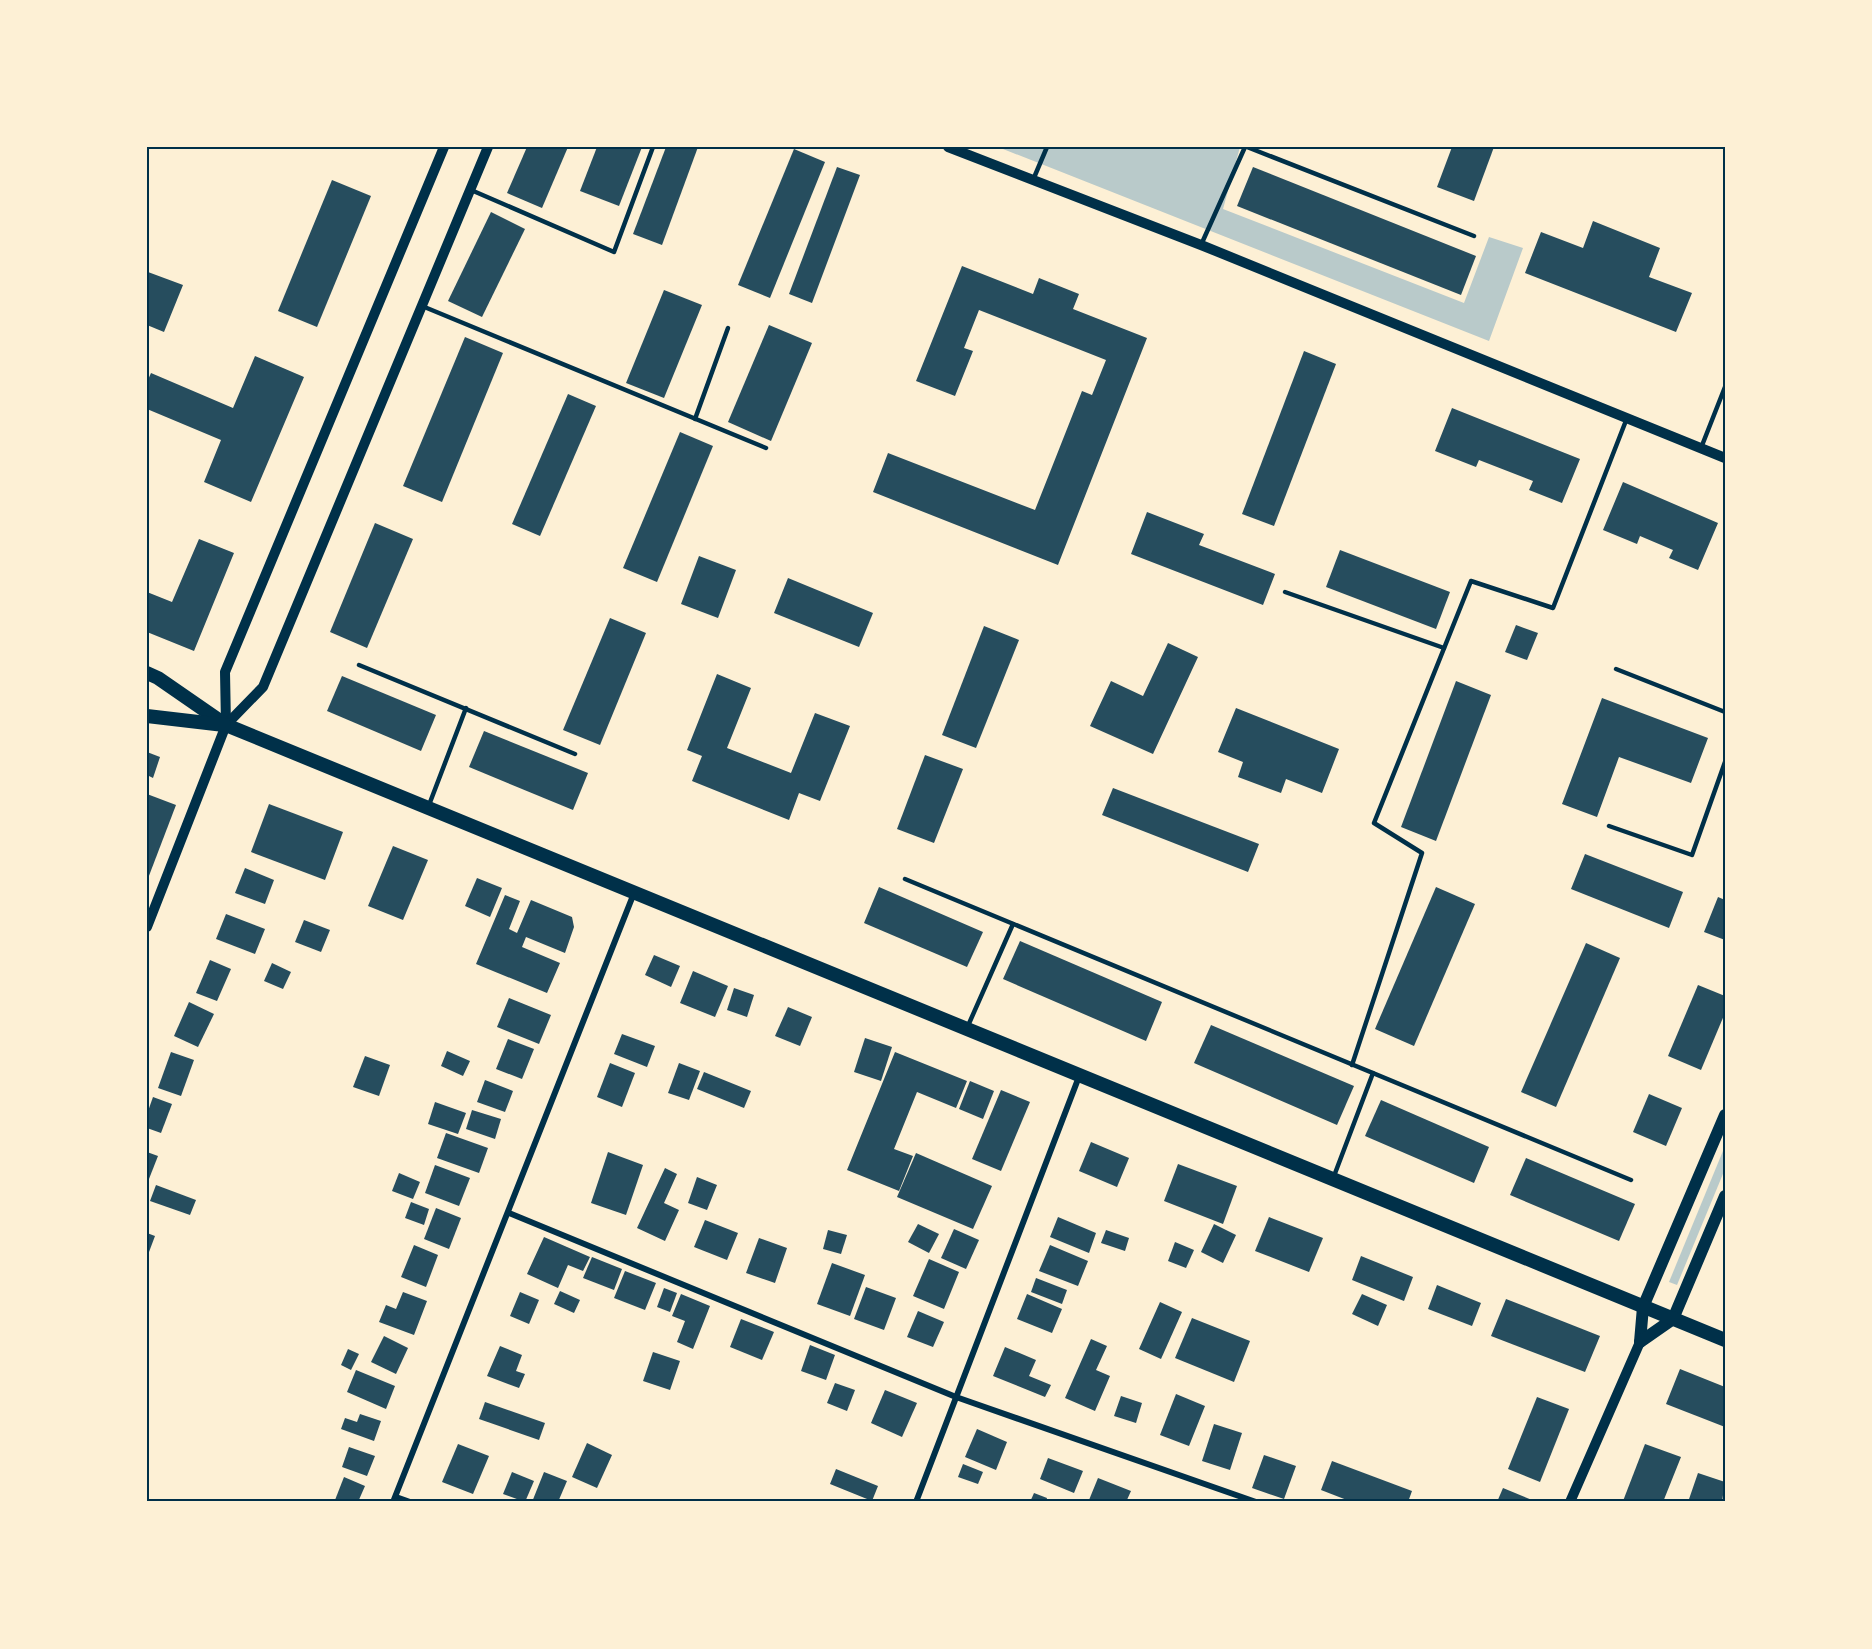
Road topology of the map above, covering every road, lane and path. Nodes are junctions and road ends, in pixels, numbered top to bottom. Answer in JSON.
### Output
{"nodes":[{"id":1,"x":444,"y":147,"type":"edge"},
{"id":2,"x":488,"y":147,"type":"edge"},
{"id":3,"x":653,"y":147,"type":"edge"},
{"id":4,"x":948,"y":147,"type":"edge"},
{"id":5,"x":1047,"y":147,"type":"edge"},
{"id":6,"x":1246,"y":147,"type":"edge"},
{"id":7,"x":1033,"y":180,"type":"junction"},
{"id":8,"x":471,"y":190,"type":"junction"},
{"id":9,"x":1474,"y":236,"type":"dead end"},
{"id":10,"x":1201,"y":245,"type":"junction"},
{"id":11,"x":422,"y":306,"type":"junction"},
{"id":12,"x":728,"y":328,"type":"dead end"},
{"id":13,"x":1725,"y":387,"type":"edge"},
{"id":14,"x":1628,"y":418,"type":"junction"},
{"id":15,"x":695,"y":419,"type":"junction"},
{"id":16,"x":766,"y":448,"type":"dead end"},
{"id":17,"x":1701,"y":448,"type":"junction"},
{"id":18,"x":1725,"y":458,"type":"edge"},
{"id":19,"x":1286,"y":592,"type":"dead end"},
{"id":20,"x":1444,"y":648,"type":"junction"},
{"id":21,"x":358,"y":665,"type":"dead end"},
{"id":22,"x":1616,"y":669,"type":"dead end"},
{"id":23,"x":147,"y":673,"type":"edge"},
{"id":24,"x":466,"y":708,"type":"junction"},
{"id":25,"x":1725,"y":712,"type":"edge"},
{"id":26,"x":147,"y":716,"type":"edge"},
{"id":27,"x":226,"y":725,"type":"junction"},
{"id":28,"x":575,"y":754,"type":"dead end"},
{"id":29,"x":1725,"y":762,"type":"edge"},
{"id":30,"x":428,"y":808,"type":"junction"},
{"id":31,"x":1609,"y":826,"type":"dead end"},
{"id":32,"x":905,"y":879,"type":"dead end"},
{"id":33,"x":634,"y":892,"type":"junction"},
{"id":34,"x":1013,"y":924,"type":"junction"},
{"id":35,"x":147,"y":927,"type":"edge"},
{"id":36,"x":968,"y":1028,"type":"junction"},
{"id":37,"x":1352,"y":1065,"type":"junction"},
{"id":38,"x":1080,"y":1073,"type":"junction"},
{"id":39,"x":1373,"y":1073,"type":"junction"},
{"id":40,"x":1725,"y":1115,"type":"edge"},
{"id":41,"x":1333,"y":1178,"type":"junction"},
{"id":42,"x":1630,"y":1180,"type":"dead end"},
{"id":43,"x":1725,"y":1196,"type":"edge"},
{"id":44,"x":509,"y":1213,"type":"junction"},
{"id":45,"x":1643,"y":1306,"type":"junction"},
{"id":46,"x":1673,"y":1319,"type":"junction"},
{"id":47,"x":1725,"y":1340,"type":"edge"},
{"id":48,"x":1640,"y":1342,"type":"junction"},
{"id":49,"x":956,"y":1397,"type":"junction"},
{"id":50,"x":395,"y":1499,"type":"edge"},
{"id":51,"x":410,"y":1502,"type":"edge"},
{"id":52,"x":916,"y":1502,"type":"edge"},
{"id":53,"x":1256,"y":1502,"type":"edge"},
{"id":54,"x":1570,"y":1502,"type":"edge"}],
"edges":[{"from":1,"to":27,"type":"street"},
{"from":2,"to":8,"type":"street"},
{"from":3,"to":8,"type":"lane"},
{"from":4,"to":7,"type":"street"},
{"from":5,"to":7,"type":"lane"},
{"from":6,"to":9,"type":"lane"},
{"from":6,"to":10,"type":"lane"},
{"from":7,"to":10,"type":"street"},
{"from":8,"to":11,"type":"street"},
{"from":10,"to":14,"type":"street"},
{"from":11,"to":15,"type":"lane"},
{"from":11,"to":27,"type":"street"},
{"from":12,"to":15,"type":"lane"},
{"from":13,"to":17,"type":"lane"},
{"from":14,"to":17,"type":"street"},
{"from":14,"to":20,"type":"lane"},
{"from":15,"to":16,"type":"lane"},
{"from":17,"to":18,"type":"street"},
{"from":19,"to":20,"type":"lane"},
{"from":20,"to":37,"type":"lane"},
{"from":21,"to":24,"type":"lane"},
{"from":22,"to":25,"type":"lane"},
{"from":23,"to":27,"type":"main road"},
{"from":24,"to":28,"type":"lane"},
{"from":24,"to":30,"type":"lane"},
{"from":26,"to":27,"type":"main road"},
{"from":27,"to":30,"type":"main road"},
{"from":27,"to":35,"type":"street"},
{"from":29,"to":31,"type":"lane"},
{"from":30,"to":33,"type":"main road"},
{"from":32,"to":34,"type":"lane"},
{"from":33,"to":36,"type":"main road"},
{"from":33,"to":44,"type":"street"},
{"from":34,"to":36,"type":"lane"},
{"from":34,"to":37,"type":"lane"},
{"from":36,"to":38,"type":"main road"},
{"from":37,"to":39,"type":"lane"},
{"from":38,"to":41,"type":"main road"},
{"from":38,"to":49,"type":"street"},
{"from":39,"to":41,"type":"lane"},
{"from":39,"to":42,"type":"lane"},
{"from":40,"to":45,"type":"main road"},
{"from":41,"to":45,"type":"main road"},
{"from":43,"to":46,"type":"main road"},
{"from":44,"to":49,"type":"street"},
{"from":44,"to":50,"type":"street"},
{"from":45,"to":46,"type":"main road"},
{"from":45,"to":48,"type":"main road"},
{"from":46,"to":47,"type":"main road"},
{"from":46,"to":48,"type":"main road"},
{"from":48,"to":54,"type":"street"},
{"from":49,"to":52,"type":"street"},
{"from":49,"to":53,"type":"street"},
{"from":50,"to":51,"type":"street"}]}
